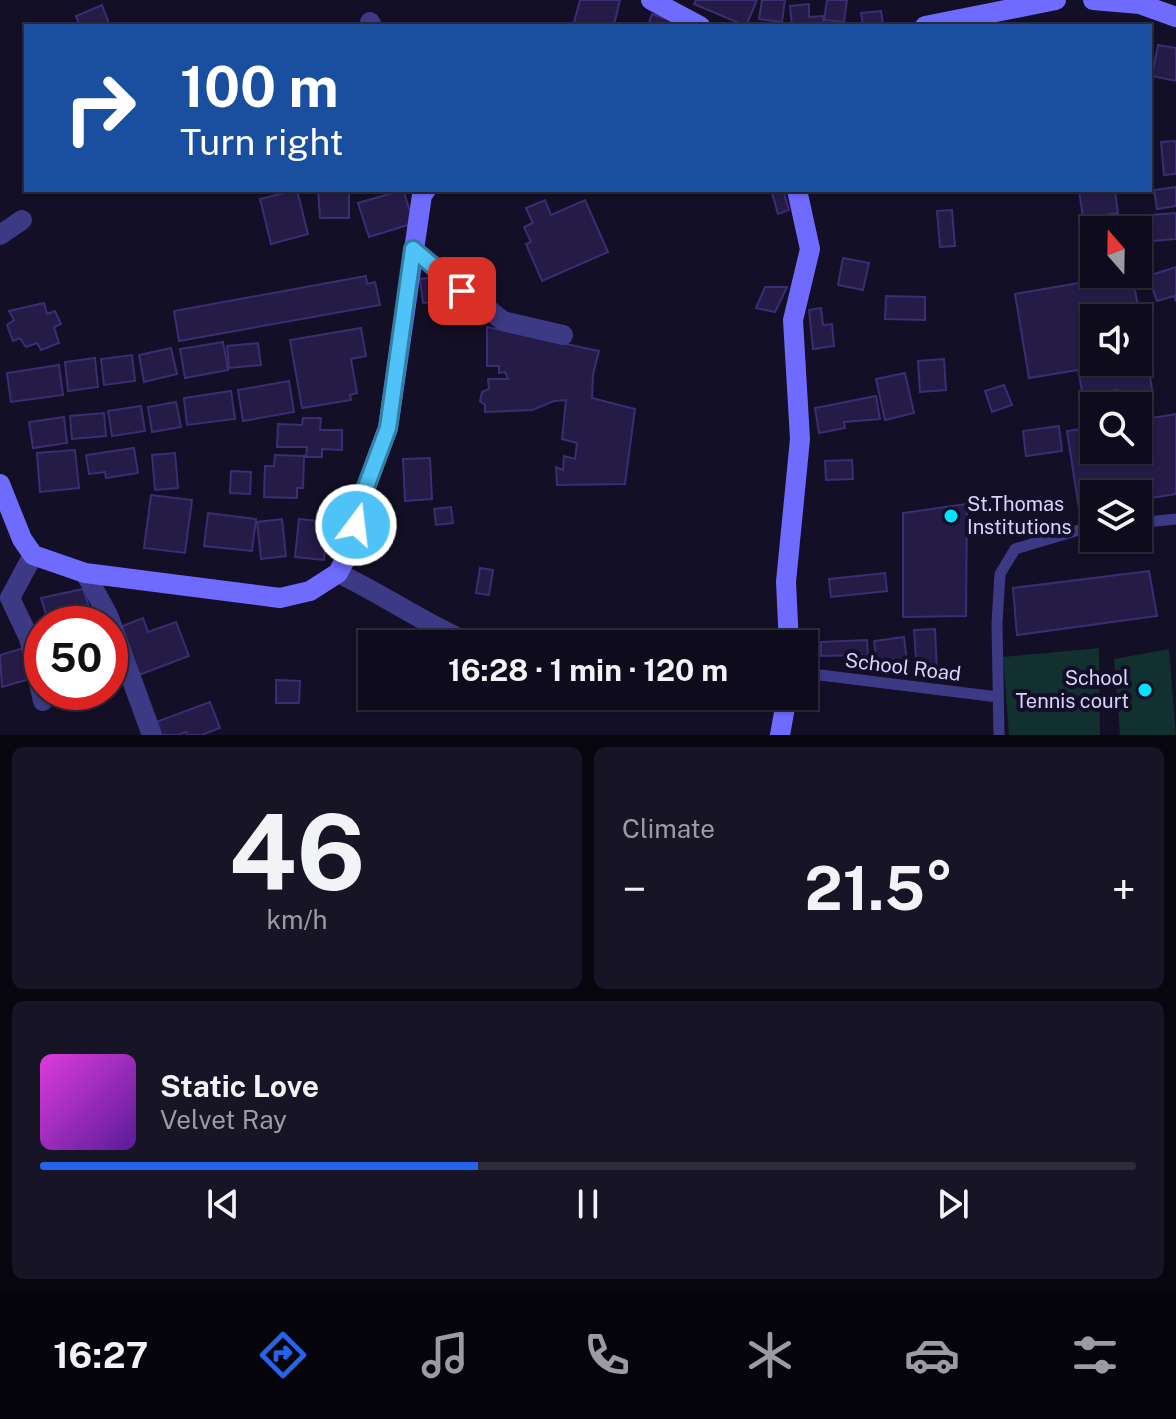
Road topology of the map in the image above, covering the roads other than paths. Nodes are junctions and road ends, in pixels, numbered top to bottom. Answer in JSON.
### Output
{"nodes":[{"id":1,"x":651,"y":0,"type":"edge"},
{"id":2,"x":1056,"y":0,"type":"edge"},
{"id":3,"x":1093,"y":0,"type":"edge"},
{"id":4,"x":1176,"y":17,"type":"edge"},
{"id":5,"x":696,"y":24,"type":"edge"},
{"id":6,"x":935,"y":24,"type":"edge"},
{"id":7,"x":424,"y":192,"type":"edge"},
{"id":8,"x":797,"y":192,"type":"edge"},
{"id":9,"x":22,"y":220,"type":"dead end"},
{"id":10,"x":0,"y":235,"type":"edge"},
{"id":11,"x":413,"y":249,"type":"junction"},
{"id":12,"x":563,"y":335,"type":"dead end"},
{"id":13,"x":0,"y":484,"type":"edge"},
{"id":14,"x":1176,"y":519,"type":"edge"},
{"id":15,"x":1152,"y":522,"type":"edge"},
{"id":16,"x":1080,"y":530,"type":"edge"},
{"id":17,"x":33,"y":555,"type":"junction"},
{"id":18,"x":85,"y":573,"type":"junction"},
{"id":19,"x":338,"y":573,"type":"junction"},
{"id":20,"x":24,"y":627,"type":"edge"},
{"id":21,"x":440,"y":630,"type":"edge"},
{"id":22,"x":788,"y":630,"type":"edge"},
{"id":23,"x":818,"y":675,"type":"edge"},
{"id":24,"x":998,"y":697,"type":"junction"},
{"id":25,"x":784,"y":710,"type":"edge"},
{"id":26,"x":152,"y":735,"type":"edge"},
{"id":27,"x":780,"y":735,"type":"edge"},
{"id":28,"x":999,"y":735,"type":"edge"}],
"edges":[{"from":1,"to":5,"type":"main road"},
{"from":2,"to":6,"type":"main road"},
{"from":3,"to":4,"type":"main road"},
{"from":7,"to":11,"type":"main road"},
{"from":8,"to":22,"type":"main road"},
{"from":9,"to":10,"type":"street"},
{"from":11,"to":12,"type":"street"},
{"from":11,"to":19,"type":"main road"},
{"from":13,"to":17,"type":"main road"},
{"from":14,"to":15,"type":"lane"},
{"from":16,"to":24,"type":"lane"},
{"from":17,"to":18,"type":"main road"},
{"from":17,"to":20,"type":"street"},
{"from":18,"to":19,"type":"main road"},
{"from":18,"to":26,"type":"street"},
{"from":19,"to":21,"type":"street"},
{"from":23,"to":24,"type":"lane","name":"School Road"},
{"from":24,"to":28,"type":"lane"},
{"from":25,"to":27,"type":"main road"}]}
